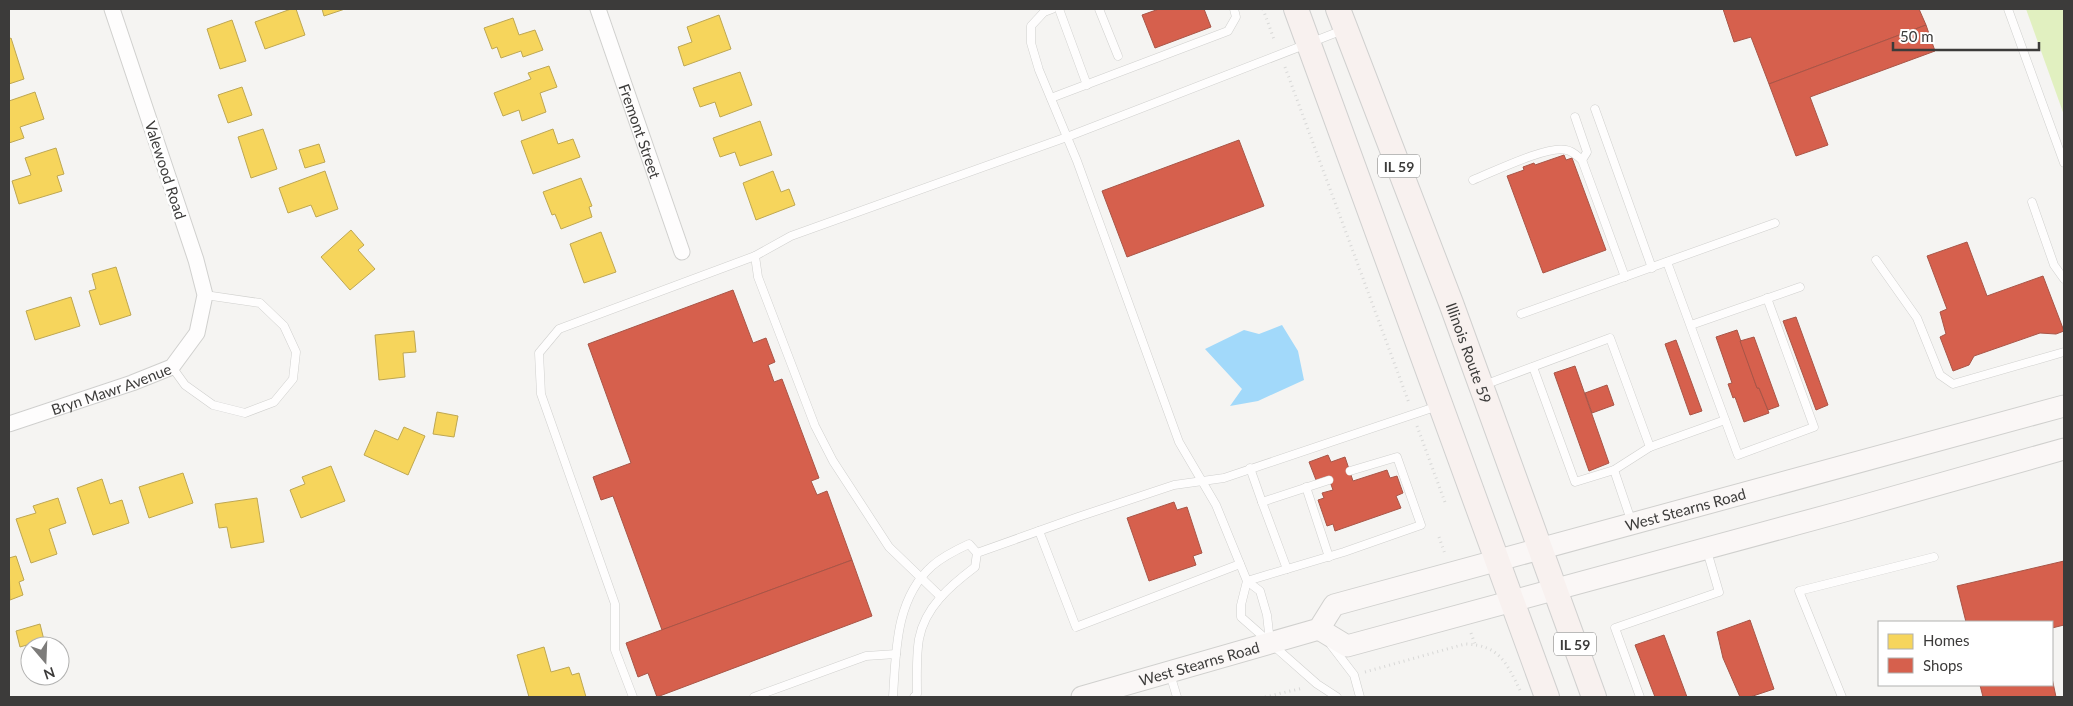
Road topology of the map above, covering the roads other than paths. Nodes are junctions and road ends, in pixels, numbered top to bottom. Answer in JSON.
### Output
{"nodes":[{"id":1,"x":112,"y":9,"type":"edge"},
{"id":2,"x":598,"y":9,"type":"edge"},
{"id":3,"x":1059,"y":9,"type":"edge"},
{"id":4,"x":1099,"y":9,"type":"edge"},
{"id":5,"x":1234,"y":9,"type":"edge"},
{"id":6,"x":1296,"y":9,"type":"edge"},
{"id":7,"x":2008,"y":9,"type":"edge"},
{"id":8,"x":1046,"y":10,"type":"edge"},
{"id":9,"x":1342,"y":19,"type":"edge"},
{"id":10,"x":1308,"y":43,"type":"junction"},
{"id":11,"x":1118,"y":56,"type":"dead end"},
{"id":12,"x":1087,"y":85,"type":"junction"},
{"id":13,"x":1051,"y":98,"type":"junction"},
{"id":14,"x":1595,"y":109,"type":"dead end"},
{"id":15,"x":1575,"y":117,"type":"dead end"},
{"id":16,"x":1067,"y":137,"type":"junction"},
{"id":17,"x":1582,"y":160,"type":"junction"},
{"id":18,"x":2064,"y":163,"type":"edge"},
{"id":19,"x":1473,"y":180,"type":"dead end"},
{"id":20,"x":2032,"y":202,"type":"dead end"},
{"id":21,"x":1775,"y":223,"type":"dead end"},
{"id":22,"x":682,"y":252,"type":"dead end"},
{"id":23,"x":755,"y":256,"type":"junction"},
{"id":24,"x":1876,"y":260,"type":"dead end"},
{"id":25,"x":1667,"y":262,"type":"junction"},
{"id":26,"x":1652,"y":268,"type":"junction"},
{"id":27,"x":1625,"y":277,"type":"junction"},
{"id":28,"x":2064,"y":279,"type":"edge"},
{"id":29,"x":1800,"y":287,"type":"dead end"},
{"id":30,"x":204,"y":295,"type":"junction"},
{"id":31,"x":1766,"y":298,"type":"junction"},
{"id":32,"x":1522,"y":314,"type":"dead end"},
{"id":33,"x":1691,"y":325,"type":"junction"},
{"id":34,"x":197,"y":332,"type":"joint"},
{"id":35,"x":2064,"y":352,"type":"edge"},
{"id":36,"x":1533,"y":367,"type":"junction"},
{"id":37,"x":172,"y":368,"type":"junction"},
{"id":38,"x":1481,"y":386,"type":"junction"},
{"id":39,"x":1440,"y":405,"type":"junction"},
{"id":40,"x":2064,"y":406,"type":"edge"},
{"id":41,"x":1725,"y":420,"type":"junction"},
{"id":42,"x":9,"y":424,"type":"edge"},
{"id":43,"x":1650,"y":447,"type":"junction"},
{"id":44,"x":2064,"y":449,"type":"edge"},
{"id":45,"x":1250,"y":468,"type":"junction"},
{"id":46,"x":1614,"y":470,"type":"junction"},
{"id":47,"x":1350,"y":472,"type":"dead end"},
{"id":48,"x":1329,"y":480,"type":"dead end"},
{"id":49,"x":1203,"y":482,"type":"junction"},
{"id":50,"x":1306,"y":487,"type":"junction"},
{"id":51,"x":1262,"y":502,"type":"junction"},
{"id":52,"x":1632,"y":523,"type":"junction"},
{"id":53,"x":1039,"y":531,"type":"junction"},
{"id":54,"x":1541,"y":548,"type":"junction"},
{"id":55,"x":1707,"y":549,"type":"junction"},
{"id":56,"x":977,"y":554,"type":"junction"},
{"id":57,"x":1329,"y":557,"type":"junction"},
{"id":58,"x":1934,"y":557,"type":"dead end"},
{"id":59,"x":1497,"y":559,"type":"junction"},
{"id":60,"x":1240,"y":564,"type":"junction"},
{"id":61,"x":1288,"y":569,"type":"junction"},
{"id":62,"x":920,"y":579,"type":"junction"},
{"id":63,"x":1248,"y":581,"type":"junction"},
{"id":64,"x":1556,"y":590,"type":"junction"},
{"id":65,"x":941,"y":597,"type":"junction"},
{"id":66,"x":1512,"y":602,"type":"junction"},
{"id":67,"x":1319,"y":629,"type":"junction"},
{"id":68,"x":1270,"y":644,"type":"junction"},
{"id":69,"x":896,"y":654,"type":"junction"},
{"id":70,"x":1170,"y":672,"type":"junction"},
{"id":71,"x":633,"y":697,"type":"edge"},
{"id":72,"x":754,"y":697,"type":"edge"},
{"id":73,"x":893,"y":697,"type":"edge"},
{"id":74,"x":914,"y":697,"type":"edge"},
{"id":75,"x":1082,"y":697,"type":"edge"},
{"id":76,"x":1177,"y":697,"type":"edge"},
{"id":77,"x":1337,"y":697,"type":"edge"},
{"id":78,"x":1360,"y":697,"type":"edge"},
{"id":79,"x":1547,"y":697,"type":"edge"},
{"id":80,"x":1594,"y":697,"type":"edge"},
{"id":81,"x":1640,"y":697,"type":"edge"},
{"id":82,"x":1842,"y":697,"type":"edge"}],
"edges":[{"from":1,"to":30,"type":"street","name":"Valewood Road"},
{"from":2,"to":22,"type":"street","name":"Fremont Street"},
{"from":3,"to":12,"type":"lane"},
{"from":4,"to":11,"type":"lane"},
{"from":5,"to":12,"type":"lane"},
{"from":6,"to":10,"type":"main road","number":"IL 59"},
{"from":7,"to":18,"type":"lane"},
{"from":8,"to":13,"type":"lane"},
{"from":9,"to":10,"type":"lane"},
{"from":9,"to":38,"type":"main road","name":"Illinois Route 59","number":"IL 59"},
{"from":10,"to":16,"type":"lane"},
{"from":10,"to":39,"type":"main road","number":"IL 59"},
{"from":12,"to":13,"type":"lane"},
{"from":13,"to":16,"type":"lane"},
{"from":14,"to":26,"type":"lane"},
{"from":15,"to":17,"type":"lane"},
{"from":16,"to":23,"type":"lane"},
{"from":16,"to":49,"type":"lane"},
{"from":17,"to":19,"type":"lane"},
{"from":17,"to":27,"type":"lane"},
{"from":20,"to":28,"type":"lane"},
{"from":21,"to":25,"type":"lane"},
{"from":23,"to":62,"type":"lane"},
{"from":23,"to":71,"type":"lane"},
{"from":24,"to":35,"type":"lane"},
{"from":25,"to":26,"type":"lane"},
{"from":25,"to":33,"type":"lane"},
{"from":26,"to":27,"type":"lane"},
{"from":27,"to":32,"type":"lane"},
{"from":29,"to":31,"type":"lane"},
{"from":30,"to":34,"type":"street","name":"Valewood Road"},
{"from":30,"to":37,"type":"lane"},
{"from":31,"to":33,"type":"lane"},
{"from":31,"to":41,"type":"lane"},
{"from":33,"to":41,"type":"lane"},
{"from":34,"to":37,"type":"street","name":"Bryn Mawr Avenue"},
{"from":36,"to":38,"type":"lane"},
{"from":36,"to":43,"type":"lane"},
{"from":36,"to":46,"type":"lane"},
{"from":37,"to":42,"type":"street","name":"Bryn Mawr Avenue"},
{"from":38,"to":54,"type":"main road","name":"Illinois Route 59","number":"IL 59"},
{"from":39,"to":45,"type":"lane"},
{"from":39,"to":59,"type":"main road","number":"IL 59"},
{"from":40,"to":52,"type":"main road","name":"West Stearns Road"},
{"from":41,"to":43,"type":"lane"},
{"from":43,"to":46,"type":"lane"},
{"from":44,"to":55,"type":"main road"},
{"from":45,"to":49,"type":"lane"},
{"from":45,"to":51,"type":"lane"},
{"from":46,"to":52,"type":"lane"},
{"from":47,"to":57,"type":"lane"},
{"from":48,"to":50,"type":"lane"},
{"from":49,"to":53,"type":"lane"},
{"from":49,"to":60,"type":"lane"},
{"from":50,"to":51,"type":"lane"},
{"from":50,"to":57,"type":"lane"},
{"from":51,"to":61,"type":"lane"},
{"from":52,"to":54,"type":"main road","name":"West Stearns Road"},
{"from":53,"to":56,"type":"lane"},
{"from":53,"to":60,"type":"lane"},
{"from":54,"to":59,"type":"main road","name":"West Stearns Road"},
{"from":54,"to":64,"type":"main road","name":"Illinois Route 59","number":"IL 59"},
{"from":55,"to":64,"type":"main road"},
{"from":55,"to":81,"type":"lane"},
{"from":56,"to":62,"type":"lane"},
{"from":56,"to":65,"type":"lane"},
{"from":57,"to":61,"type":"lane"},
{"from":58,"to":82,"type":"lane"},
{"from":59,"to":66,"type":"main road","number":"IL 59"},
{"from":59,"to":67,"type":"main road","name":"West Stearns Road"},
{"from":60,"to":63,"type":"lane"},
{"from":61,"to":63,"type":"lane"},
{"from":62,"to":65,"type":"lane"},
{"from":62,"to":69,"type":"lane"},
{"from":63,"to":68,"type":"lane"},
{"from":63,"to":68,"type":"lane"},
{"from":64,"to":66,"type":"main road"},
{"from":64,"to":80,"type":"main road","name":"Illinois Route 59","number":"IL 59"},
{"from":65,"to":74,"type":"lane"},
{"from":66,"to":67,"type":"main road"},
{"from":66,"to":79,"type":"main road","number":"IL 59"},
{"from":67,"to":68,"type":"main road","name":"West Stearns Road"},
{"from":67,"to":78,"type":"lane"},
{"from":68,"to":70,"type":"main road","name":"West Stearns Road"},
{"from":68,"to":77,"type":"lane"},
{"from":69,"to":72,"type":"lane"},
{"from":69,"to":73,"type":"lane"},
{"from":70,"to":75,"type":"main road","name":"West Stearns Road"},
{"from":70,"to":76,"type":"lane"}]}
